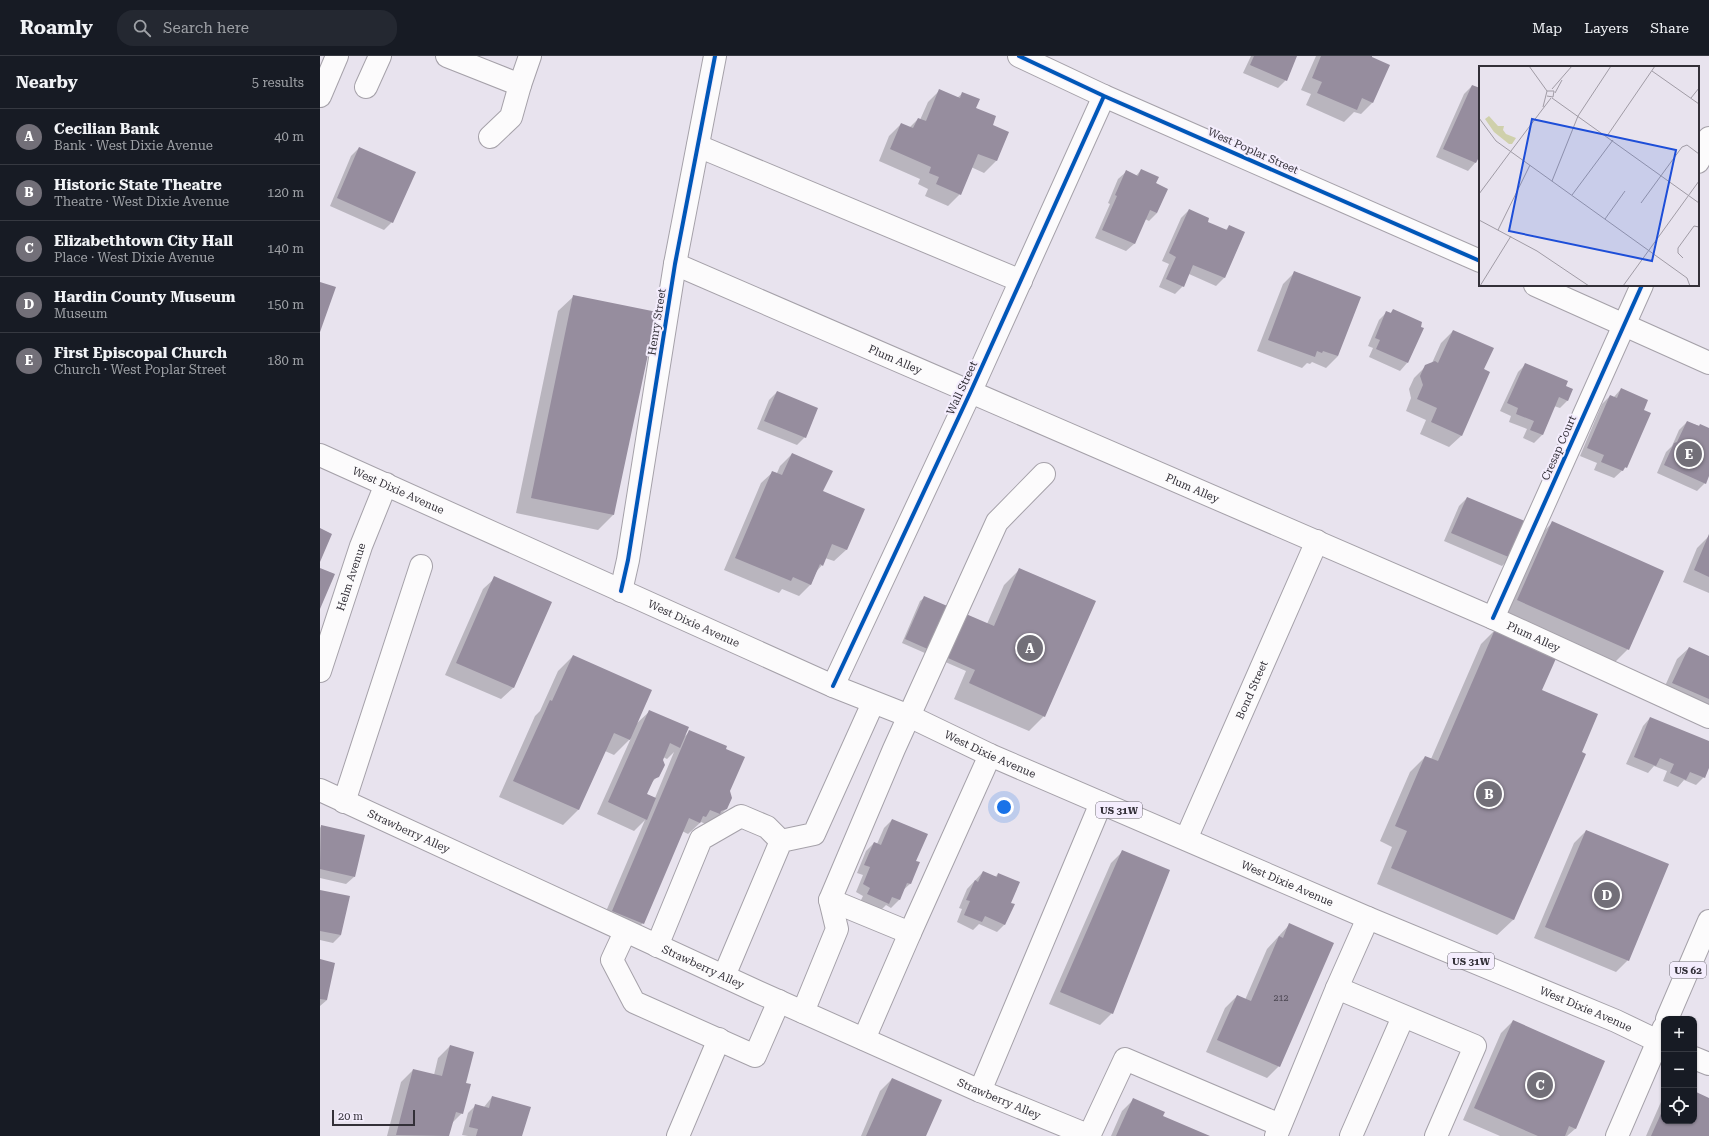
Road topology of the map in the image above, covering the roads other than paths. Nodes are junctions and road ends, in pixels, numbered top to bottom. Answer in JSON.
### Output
{"nodes":[{"id":1,"x":337,"y":56,"type":"edge"},
{"id":2,"x":380,"y":56,"type":"edge"},
{"id":3,"x":447,"y":56,"type":"edge"},
{"id":4,"x":530,"y":56,"type":"edge"},
{"id":5,"x":715,"y":56,"type":"edge"},
{"id":6,"x":1019,"y":56,"type":"edge"},
{"id":7,"x":1045,"y":61,"type":"edge"},
{"id":8,"x":520,"y":85,"type":"junction"},
{"id":9,"x":366,"y":87,"type":"dead end"},
{"id":10,"x":320,"y":96,"type":"edge"},
{"id":11,"x":1104,"y":96,"type":"junction"},
{"id":12,"x":490,"y":137,"type":"dead end"},
{"id":13,"x":1709,"y":138,"type":"edge"},
{"id":14,"x":698,"y":146,"type":"junction"},
{"id":15,"x":1699,"y":160,"type":"edge"},
{"id":16,"x":1479,"y":261,"type":"edge"},
{"id":17,"x":675,"y":264,"type":"junction"},
{"id":18,"x":1021,"y":281,"type":"junction"},
{"id":19,"x":1538,"y":286,"type":"edge"},
{"id":20,"x":1642,"y":286,"type":"edge"},
{"id":21,"x":1624,"y":324,"type":"junction"},
{"id":22,"x":1709,"y":363,"type":"edge"},
{"id":23,"x":970,"y":392,"type":"junction"},
{"id":24,"x":320,"y":455,"type":"edge"},
{"id":25,"x":1044,"y":474,"type":"dead end"},
{"id":26,"x":386,"y":484,"type":"junction"},
{"id":27,"x":1317,"y":541,"type":"junction"},
{"id":28,"x":421,"y":566,"type":"dead end"},
{"id":29,"x":621,"y":591,"type":"junction"},
{"id":30,"x":1493,"y":618,"type":"junction"},
{"id":31,"x":320,"y":671,"type":"edge"},
{"id":32,"x":833,"y":686,"type":"junction"},
{"id":33,"x":873,"y":703,"type":"junction"},
{"id":34,"x":909,"y":716,"type":"junction"},
{"id":35,"x":1709,"y":717,"type":"edge"},
{"id":36,"x":990,"y":755,"type":"junction"},
{"id":37,"x":320,"y":790,"type":"edge"},
{"id":38,"x":344,"y":802,"type":"junction"},
{"id":39,"x":1101,"y":803,"type":"junction"},
{"id":40,"x":1186,"y":840,"type":"junction"},
{"id":41,"x":781,"y":841,"type":"junction"},
{"id":42,"x":830,"y":900,"type":"junction"},
{"id":43,"x":1368,"y":918,"type":"junction"},
{"id":44,"x":1709,"y":921,"type":"edge"},
{"id":45,"x":625,"y":932,"type":"junction"},
{"id":46,"x":910,"y":933,"type":"junction"},
{"id":47,"x":657,"y":946,"type":"junction"},
{"id":48,"x":724,"y":976,"type":"junction"},
{"id":49,"x":1337,"y":988,"type":"junction"},
{"id":50,"x":779,"y":1002,"type":"junction"},
{"id":51,"x":803,"y":1012,"type":"junction"},
{"id":52,"x":1668,"y":1016,"type":"edge"},
{"id":53,"x":1402,"y":1017,"type":"junction"},
{"id":54,"x":1661,"y":1037,"type":"edge"},
{"id":55,"x":719,"y":1039,"type":"junction"},
{"id":56,"x":864,"y":1039,"type":"junction"},
{"id":57,"x":1661,"y":1039,"type":"edge"},
{"id":58,"x":1697,"y":1059,"type":"edge"},
{"id":59,"x":1709,"y":1064,"type":"edge"},
{"id":60,"x":980,"y":1091,"type":"junction"},
{"id":61,"x":1278,"y":1131,"type":"edge"},
{"id":62,"x":678,"y":1136,"type":"edge"},
{"id":63,"x":1090,"y":1136,"type":"edge"},
{"id":64,"x":1352,"y":1136,"type":"edge"},
{"id":65,"x":1436,"y":1136,"type":"edge"},
{"id":66,"x":1618,"y":1136,"type":"edge"}],
"edges":[{"from":1,"to":10,"type":"street"},
{"from":2,"to":9,"type":"street"},
{"from":3,"to":8,"type":"street"},
{"from":4,"to":8,"type":"street"},
{"from":5,"to":14,"type":"street","name":"Henry Street"},
{"from":6,"to":7,"type":"street","name":"West Poplar Street"},
{"from":7,"to":11,"type":"street","name":"West Poplar Street"},
{"from":8,"to":12,"type":"street"},
{"from":11,"to":16,"type":"street","name":"West Poplar Street"},
{"from":11,"to":18,"type":"street","name":"Wall Street"},
{"from":13,"to":15,"type":"street"},
{"from":14,"to":17,"type":"street","name":"Henry Street"},
{"from":14,"to":18,"type":"street"},
{"from":17,"to":23,"type":"street","name":"Plum Alley"},
{"from":17,"to":29,"type":"street","name":"Henry Street"},
{"from":18,"to":23,"type":"street","name":"Wall Street"},
{"from":19,"to":21,"type":"street"},
{"from":20,"to":21,"type":"street","name":"Cresap Court"},
{"from":21,"to":22,"type":"street"},
{"from":21,"to":30,"type":"street","name":"Cresap Court"},
{"from":23,"to":27,"type":"street","name":"Plum Alley"},
{"from":23,"to":32,"type":"street","name":"Wall Street"},
{"from":24,"to":26,"type":"street","name":"West Dixie Avenue","number":"US 31W"},
{"from":25,"to":34,"type":"street"},
{"from":26,"to":29,"type":"street","name":"West Dixie Avenue","number":"US 31W"},
{"from":26,"to":31,"type":"street","name":"Helm Avenue"},
{"from":27,"to":30,"type":"street","name":"Plum Alley"},
{"from":27,"to":40,"type":"street","name":"Bond Street"},
{"from":28,"to":38,"type":"street"},
{"from":29,"to":32,"type":"street","name":"West Dixie Avenue","number":"US 31W"},
{"from":30,"to":35,"type":"street","name":"Plum Alley"},
{"from":32,"to":33,"type":"street","name":"West Dixie Avenue","number":"US 31W"},
{"from":33,"to":34,"type":"street","name":"West Dixie Avenue","number":"US 31W"},
{"from":33,"to":41,"type":"street"},
{"from":34,"to":36,"type":"street","name":"West Dixie Avenue","number":"US 31W"},
{"from":34,"to":42,"type":"street"},
{"from":36,"to":39,"type":"street","name":"West Dixie Avenue","number":"US 31W"},
{"from":36,"to":46,"type":"street"},
{"from":37,"to":38,"type":"street","name":"Strawberry Alley"},
{"from":38,"to":45,"type":"street","name":"Strawberry Alley"},
{"from":39,"to":40,"type":"street","name":"West Dixie Avenue","number":"US 31W"},
{"from":39,"to":60,"type":"street"},
{"from":40,"to":43,"type":"street","name":"West Dixie Avenue","number":"US 31W"},
{"from":41,"to":47,"type":"street"},
{"from":41,"to":48,"type":"street"},
{"from":42,"to":46,"type":"street"},
{"from":42,"to":51,"type":"street"},
{"from":43,"to":49,"type":"street"},
{"from":43,"to":54,"type":"street","name":"West Dixie Avenue","number":"US 31W"},
{"from":44,"to":52,"type":"street","number":"US 62"},
{"from":45,"to":47,"type":"street","name":"Strawberry Alley"},
{"from":45,"to":55,"type":"street"},
{"from":46,"to":56,"type":"street"},
{"from":47,"to":48,"type":"street","name":"Strawberry Alley"},
{"from":48,"to":50,"type":"street","name":"Strawberry Alley"},
{"from":49,"to":53,"type":"street"},
{"from":49,"to":61,"type":"street"},
{"from":50,"to":51,"type":"street","name":"Strawberry Alley"},
{"from":50,"to":55,"type":"street"},
{"from":51,"to":56,"type":"street","name":"Strawberry Alley"},
{"from":53,"to":64,"type":"street"},
{"from":53,"to":65,"type":"street"},
{"from":55,"to":62,"type":"street"},
{"from":56,"to":60,"type":"street","name":"Strawberry Alley"},
{"from":57,"to":66,"type":"street"},
{"from":58,"to":59,"type":"street"},
{"from":60,"to":63,"type":"street","name":"Strawberry Alley"},
{"from":61,"to":63,"type":"street"}]}
